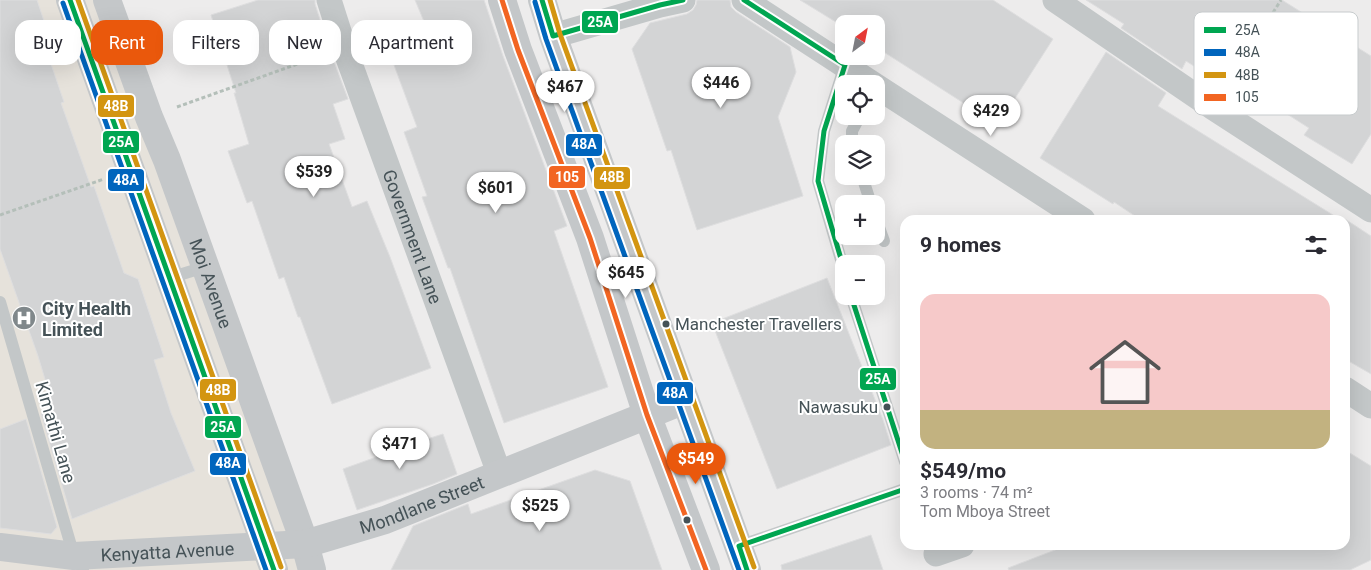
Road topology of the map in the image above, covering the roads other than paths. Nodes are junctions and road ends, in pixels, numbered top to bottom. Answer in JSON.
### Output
{"nodes":[{"id":1,"x":70,"y":0,"type":"edge"},
{"id":2,"x":107,"y":0,"type":"edge"},
{"id":3,"x":329,"y":0,"type":"edge"},
{"id":4,"x":502,"y":0,"type":"edge"},
{"id":5,"x":542,"y":0,"type":"edge"},
{"id":6,"x":683,"y":0,"type":"edge"},
{"id":7,"x":744,"y":0,"type":"edge"},
{"id":8,"x":1055,"y":0,"type":"edge"},
{"id":9,"x":553,"y":36,"type":"junction"},
{"id":10,"x":835,"y":59,"type":"edge"},
{"id":11,"x":845,"y":65,"type":"joint"},
{"id":12,"x":860,"y":75,"type":"edge"},
{"id":13,"x":885,"y":92,"type":"edge"},
{"id":14,"x":1194,"y":95,"type":"edge"},
{"id":15,"x":1224,"y":115,"type":"edge"},
{"id":16,"x":1371,"y":210,"type":"edge"},
{"id":17,"x":1076,"y":215,"type":"edge"},
{"id":18,"x":840,"y":255,"type":"edge"},
{"id":19,"x":205,"y":267,"type":"junction"},
{"id":20,"x":169,"y":278,"type":"junction"},
{"id":21,"x":0,"y":302,"type":"edge"},
{"id":22,"x":854,"y":305,"type":"edge"},
{"id":23,"x":1350,"y":392,"type":"edge"},
{"id":24,"x":685,"y":400,"type":"junction"},
{"id":25,"x":1371,"y":406,"type":"edge"},
{"id":26,"x":647,"y":415,"type":"junction"},
{"id":27,"x":900,"y":447,"type":"edge"},
{"id":28,"x":500,"y":473,"type":"junction"},
{"id":29,"x":900,"y":491,"type":"edge"},
{"id":30,"x":305,"y":544,"type":"junction"},
{"id":31,"x":0,"y":547,"type":"edge"},
{"id":32,"x":270,"y":558,"type":"edge"},
{"id":33,"x":743,"y":558,"type":"edge"},
{"id":34,"x":79,"y":563,"type":"edge"},
{"id":35,"x":312,"y":570,"type":"edge"},
{"id":36,"x":706,"y":570,"type":"edge"}],
"edges":[{"from":1,"to":20,"type":"main road"},
{"from":2,"to":19,"type":"main road","name":"Moi Avenue"},
{"from":3,"to":28,"type":"street","name":"Government Lane"},
{"from":4,"to":26,"type":"main road"},
{"from":5,"to":9,"type":"main road"},
{"from":6,"to":9,"type":"street"},
{"from":7,"to":10,"type":"street"},
{"from":8,"to":14,"type":"street"},
{"from":9,"to":24,"type":"main road"},
{"from":11,"to":12,"type":"street"},
{"from":11,"to":18,"type":"lane"},
{"from":13,"to":17,"type":"street"},
{"from":15,"to":16,"type":"street"},
{"from":19,"to":20,"type":"lane"},
{"from":19,"to":30,"type":"main road","name":"Moi Avenue"},
{"from":20,"to":32,"type":"main road"},
{"from":21,"to":34,"type":"lane","name":"Kimathi Lane"},
{"from":22,"to":27,"type":"lane"},
{"from":23,"to":25,"type":"street"},
{"from":24,"to":26,"type":"main road","name":"Mondlane Street"},
{"from":24,"to":33,"type":"main road"},
{"from":26,"to":28,"type":"main road","name":"Mondlane Street"},
{"from":26,"to":36,"type":"main road"},
{"from":28,"to":30,"type":"main road","name":"Mondlane Street"},
{"from":29,"to":33,"type":"lane"},
{"from":30,"to":32,"type":"main road","name":"Kenyatta Avenue"},
{"from":30,"to":35,"type":"main road","name":"Moi Avenue"},
{"from":31,"to":34,"type":"main road","name":"Kenyatta Avenue"},
{"from":32,"to":34,"type":"main road","name":"Kenyatta Avenue"}]}
